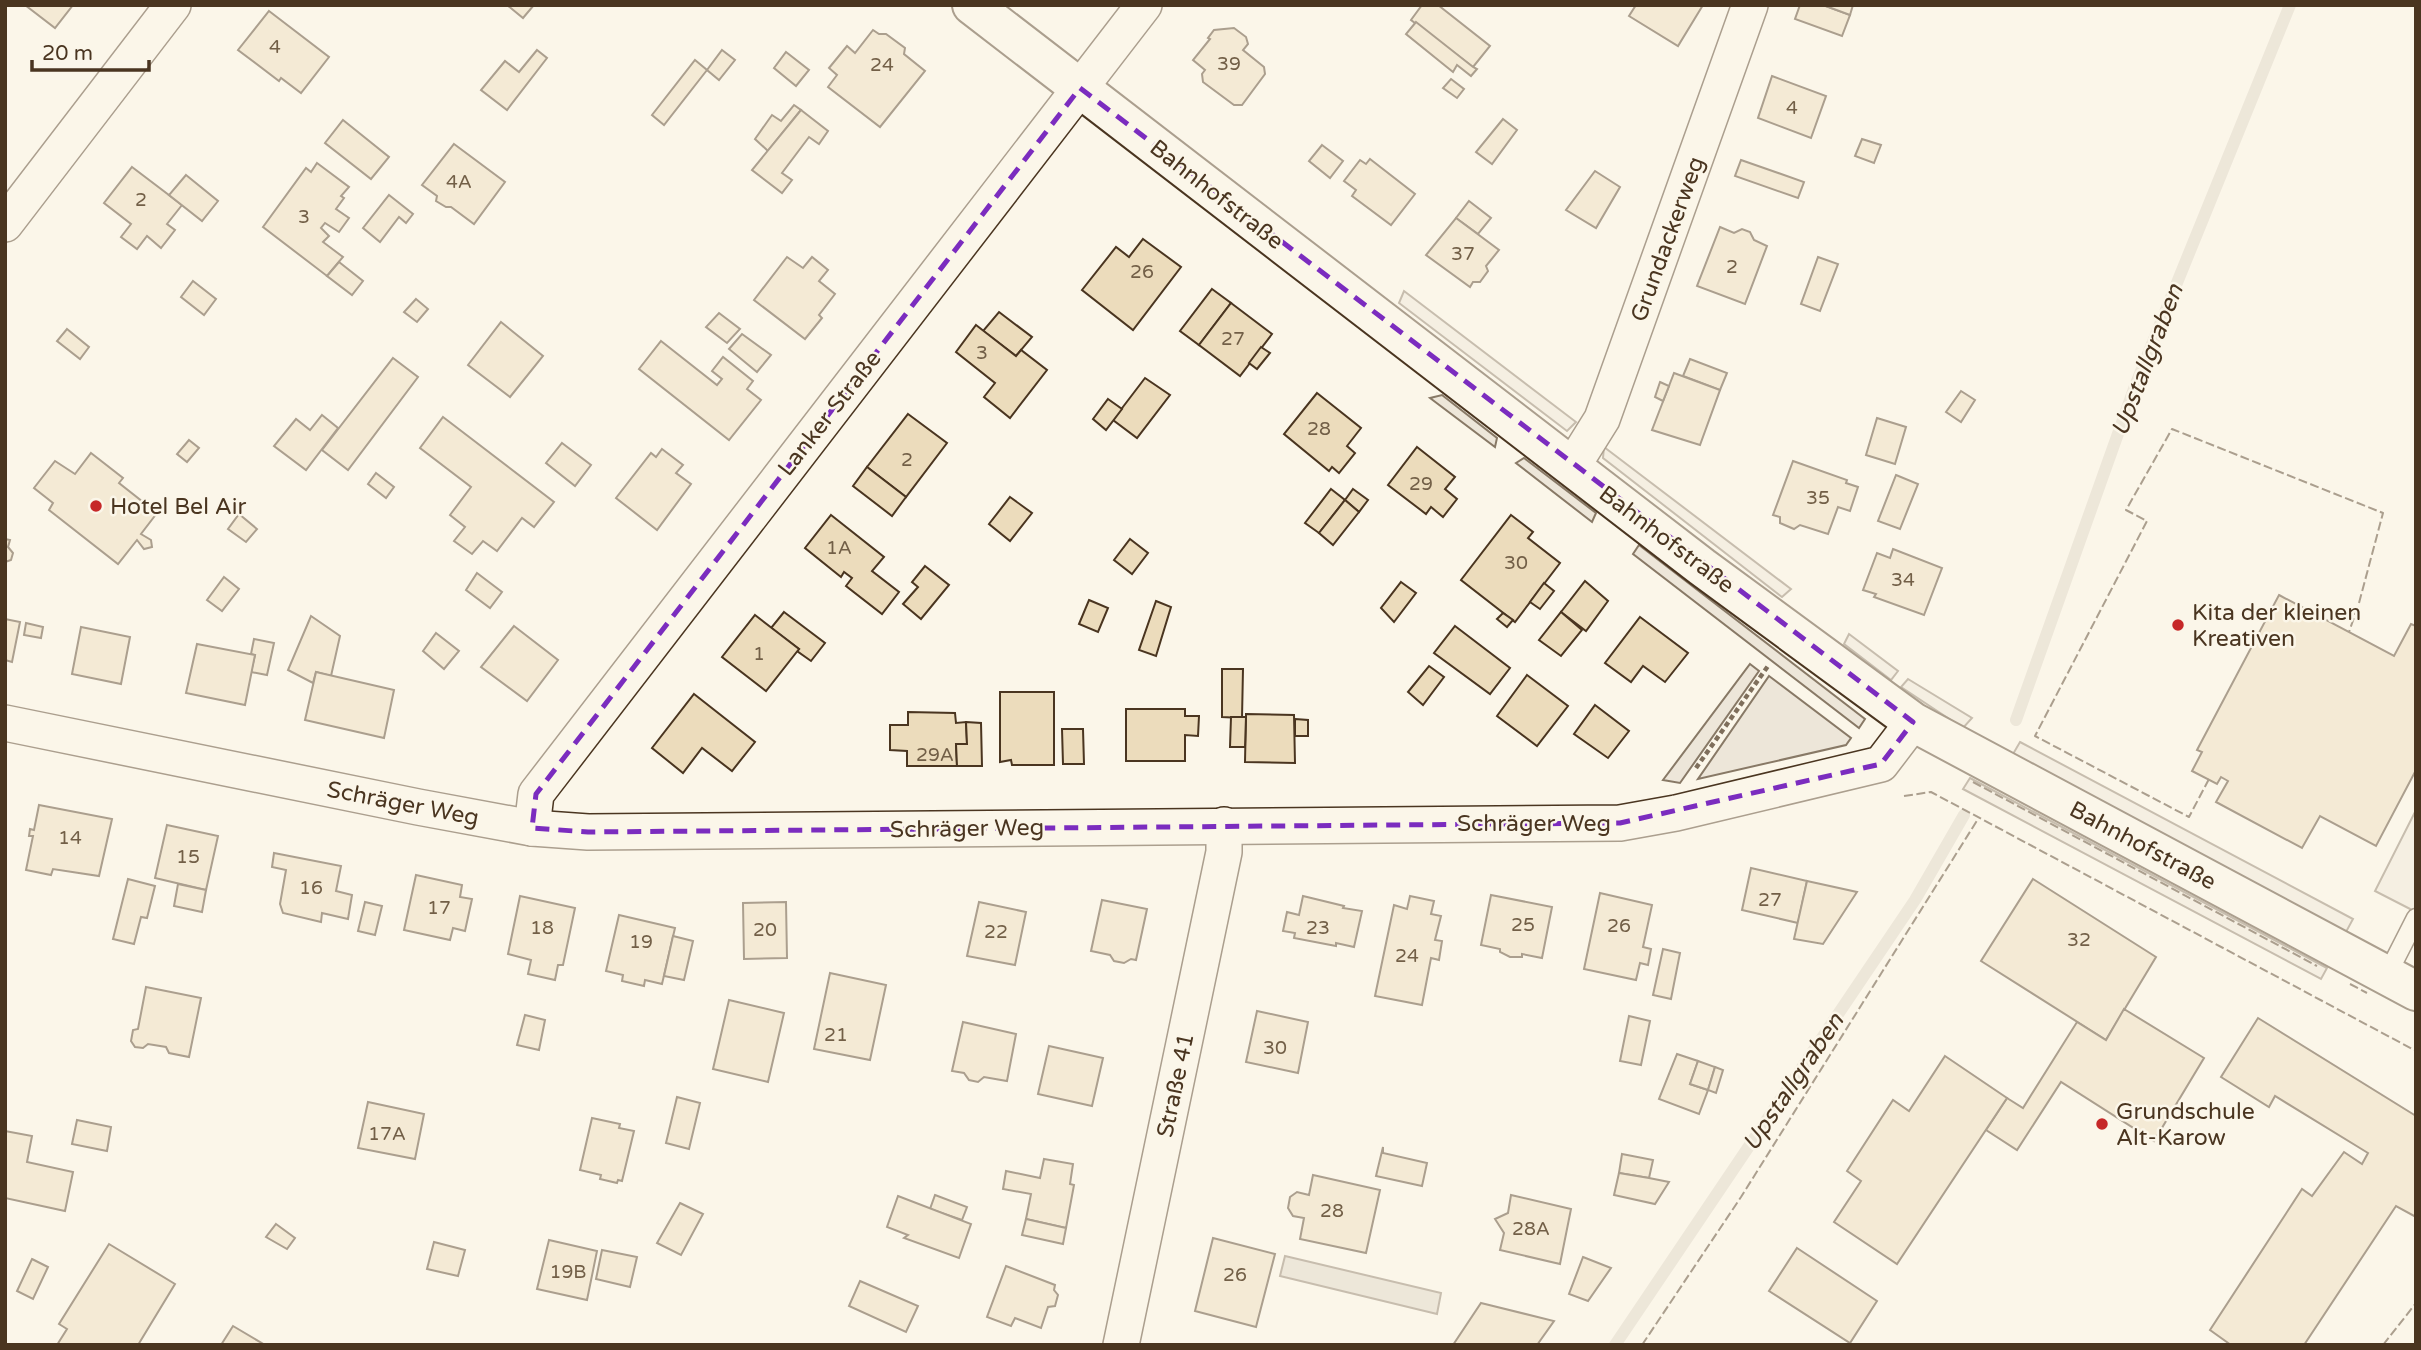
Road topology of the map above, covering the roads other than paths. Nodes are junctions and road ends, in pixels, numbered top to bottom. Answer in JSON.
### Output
{"nodes":[{"id":1,"x":173,"y":5,"type":"edge"},
{"id":2,"x":972,"y":5,"type":"edge"},
{"id":3,"x":1144,"y":5,"type":"edge"},
{"id":4,"x":1750,"y":5,"type":"edge"},
{"id":5,"x":1080,"y":88,"type":"junction"},
{"id":6,"x":5,"y":224,"type":"edge"},
{"id":7,"x":1572,"y":467,"type":"junction"},
{"id":8,"x":1913,"y":722,"type":"junction"},
{"id":9,"x":5,"y":723,"type":"edge"},
{"id":10,"x":1224,"y":825,"type":"junction"},
{"id":11,"x":532,"y":828,"type":"junction"},
{"id":12,"x":2416,"y":918,"type":"edge"},
{"id":13,"x":2401,"y":983,"type":"edge"},
{"id":14,"x":1121,"y":1345,"type":"edge"}],
"edges":[{"from":1,"to":6,"type":"street"},
{"from":2,"to":5,"type":"main road","name":"Bahnhofstraße"},
{"from":3,"to":5,"type":"street","name":"Lanker Straße"},
{"from":4,"to":7,"type":"street","name":"Grundackerweg"},
{"from":5,"to":7,"type":"main road","name":"Bahnhofstraße"},
{"from":5,"to":11,"type":"street","name":"Lanker Straße"},
{"from":7,"to":8,"type":"main road","name":"Bahnhofstraße"},
{"from":8,"to":10,"type":"street","name":"Schräger Weg"},
{"from":8,"to":13,"type":"main road","name":"Bahnhofstraße"},
{"from":9,"to":11,"type":"street","name":"Schräger Weg"},
{"from":10,"to":11,"type":"street","name":"Schräger Weg"},
{"from":10,"to":14,"type":"street","name":"Straße 41"},
{"from":12,"to":13,"type":"lane"}]}
